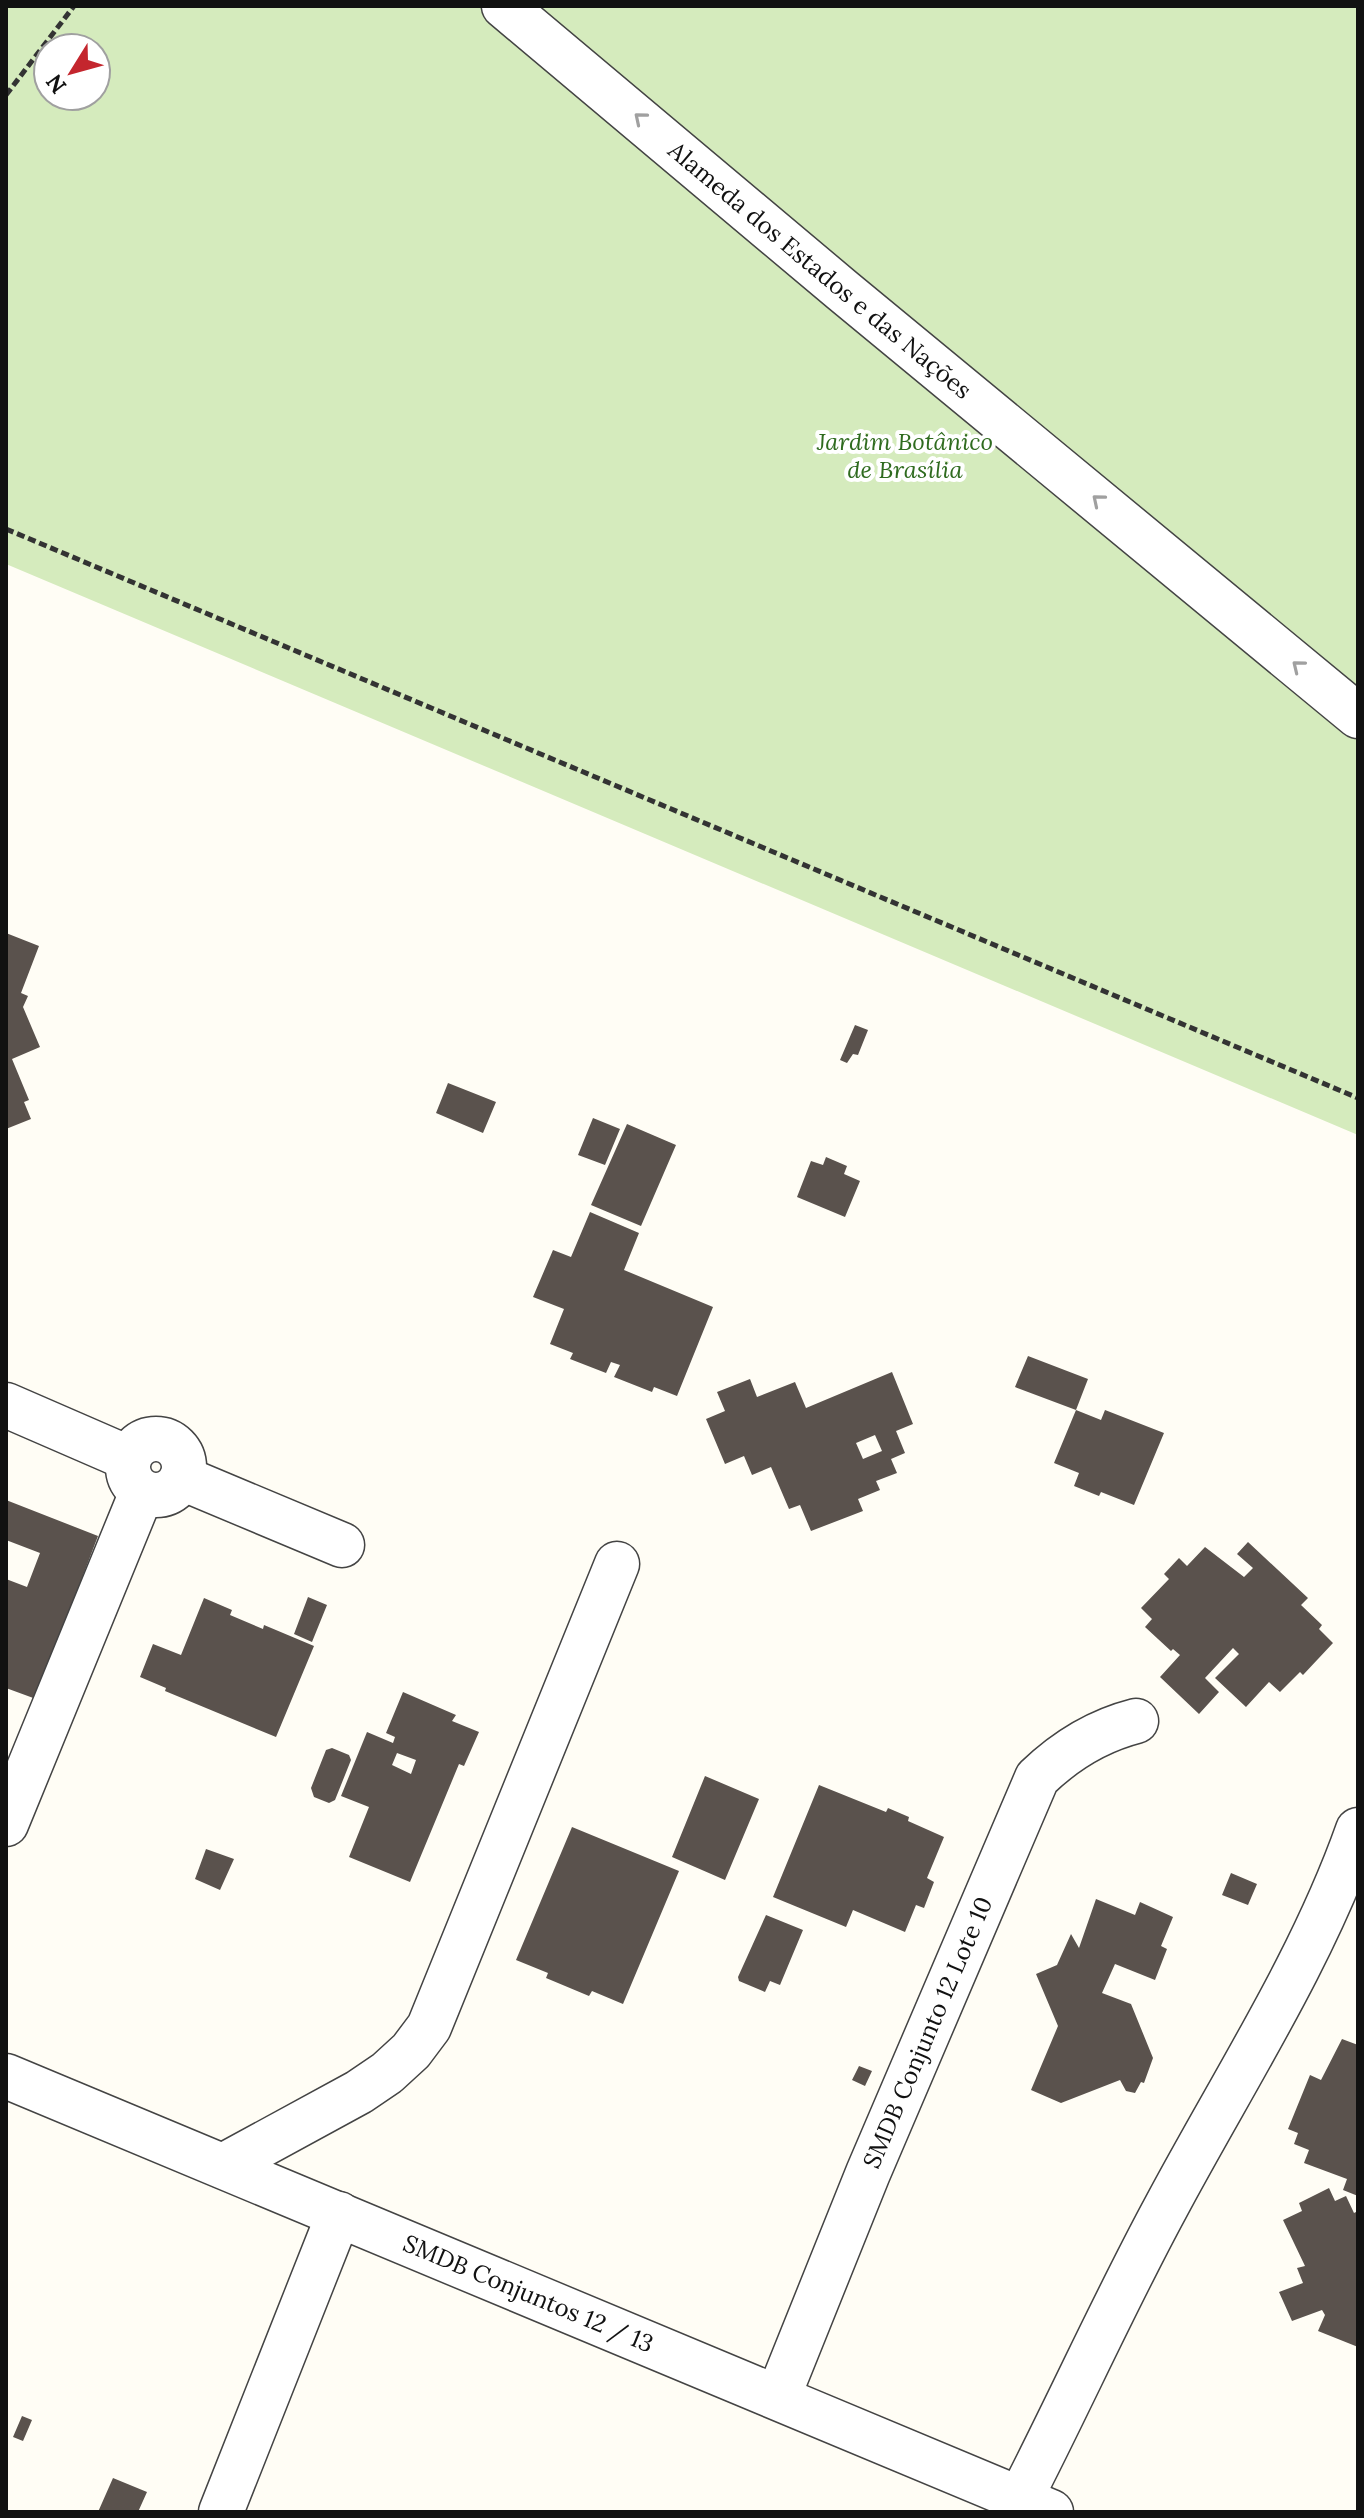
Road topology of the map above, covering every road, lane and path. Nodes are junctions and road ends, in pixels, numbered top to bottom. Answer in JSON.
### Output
{"nodes":[{"id":1,"x":74,"y":6,"type":"edge"},
{"id":2,"x":504,"y":6,"type":"edge"},
{"id":3,"x":6,"y":95,"type":"edge"},
{"id":4,"x":6,"y":529,"type":"edge"},
{"id":5,"x":1358,"y":716,"type":"edge"},
{"id":6,"x":1358,"y":1098,"type":"edge"},
{"id":7,"x":6,"y":1405,"type":"edge"},
{"id":8,"x":151,"y":1476,"type":"junction"},
{"id":9,"x":342,"y":1545,"type":"dead end"},
{"id":10,"x":617,"y":1564,"type":"dead end"},
{"id":11,"x":1136,"y":1721,"type":"dead end"},
{"id":12,"x":6,"y":1824,"type":"edge"},
{"id":13,"x":1358,"y":1830,"type":"edge"},
{"id":14,"x":6,"y":2076,"type":"edge"},
{"id":15,"x":223,"y":2166,"type":"junction"},
{"id":16,"x":339,"y":2214,"type":"junction"},
{"id":17,"x":778,"y":2397,"type":"junction"},
{"id":18,"x":971,"y":2497,"type":"edge"},
{"id":19,"x":1035,"y":2506,"type":"edge"},
{"id":20,"x":221,"y":2512,"type":"edge"}],
"edges":[{"from":1,"to":3,"type":"path"},
{"from":5,"to":2,"type":"street","name":"Alameda dos Estados e das Nações","one_way":true},
{"from":4,"to":6,"type":"path"},
{"from":7,"to":8,"type":"street"},
{"from":8,"to":9,"type":"street"},
{"from":8,"to":12,"type":"street"},
{"from":10,"to":15,"type":"street"},
{"from":11,"to":17,"type":"street","name":"SMDB Conjunto 12 Lote 10"},
{"from":13,"to":19,"type":"street"},
{"from":14,"to":15,"type":"street","name":"SMDB Conjuntos 12 / 13"},
{"from":15,"to":16,"type":"street","name":"SMDB Conjuntos 12 / 13"},
{"from":16,"to":17,"type":"street","name":"SMDB Conjuntos 12 / 13"},
{"from":16,"to":20,"type":"street"},
{"from":17,"to":18,"type":"street","name":"SMDB Conjuntos 12 / 13"},
{"from":18,"to":19,"type":"street","name":"SMDB Conjuntos 12 / 13"}]}
